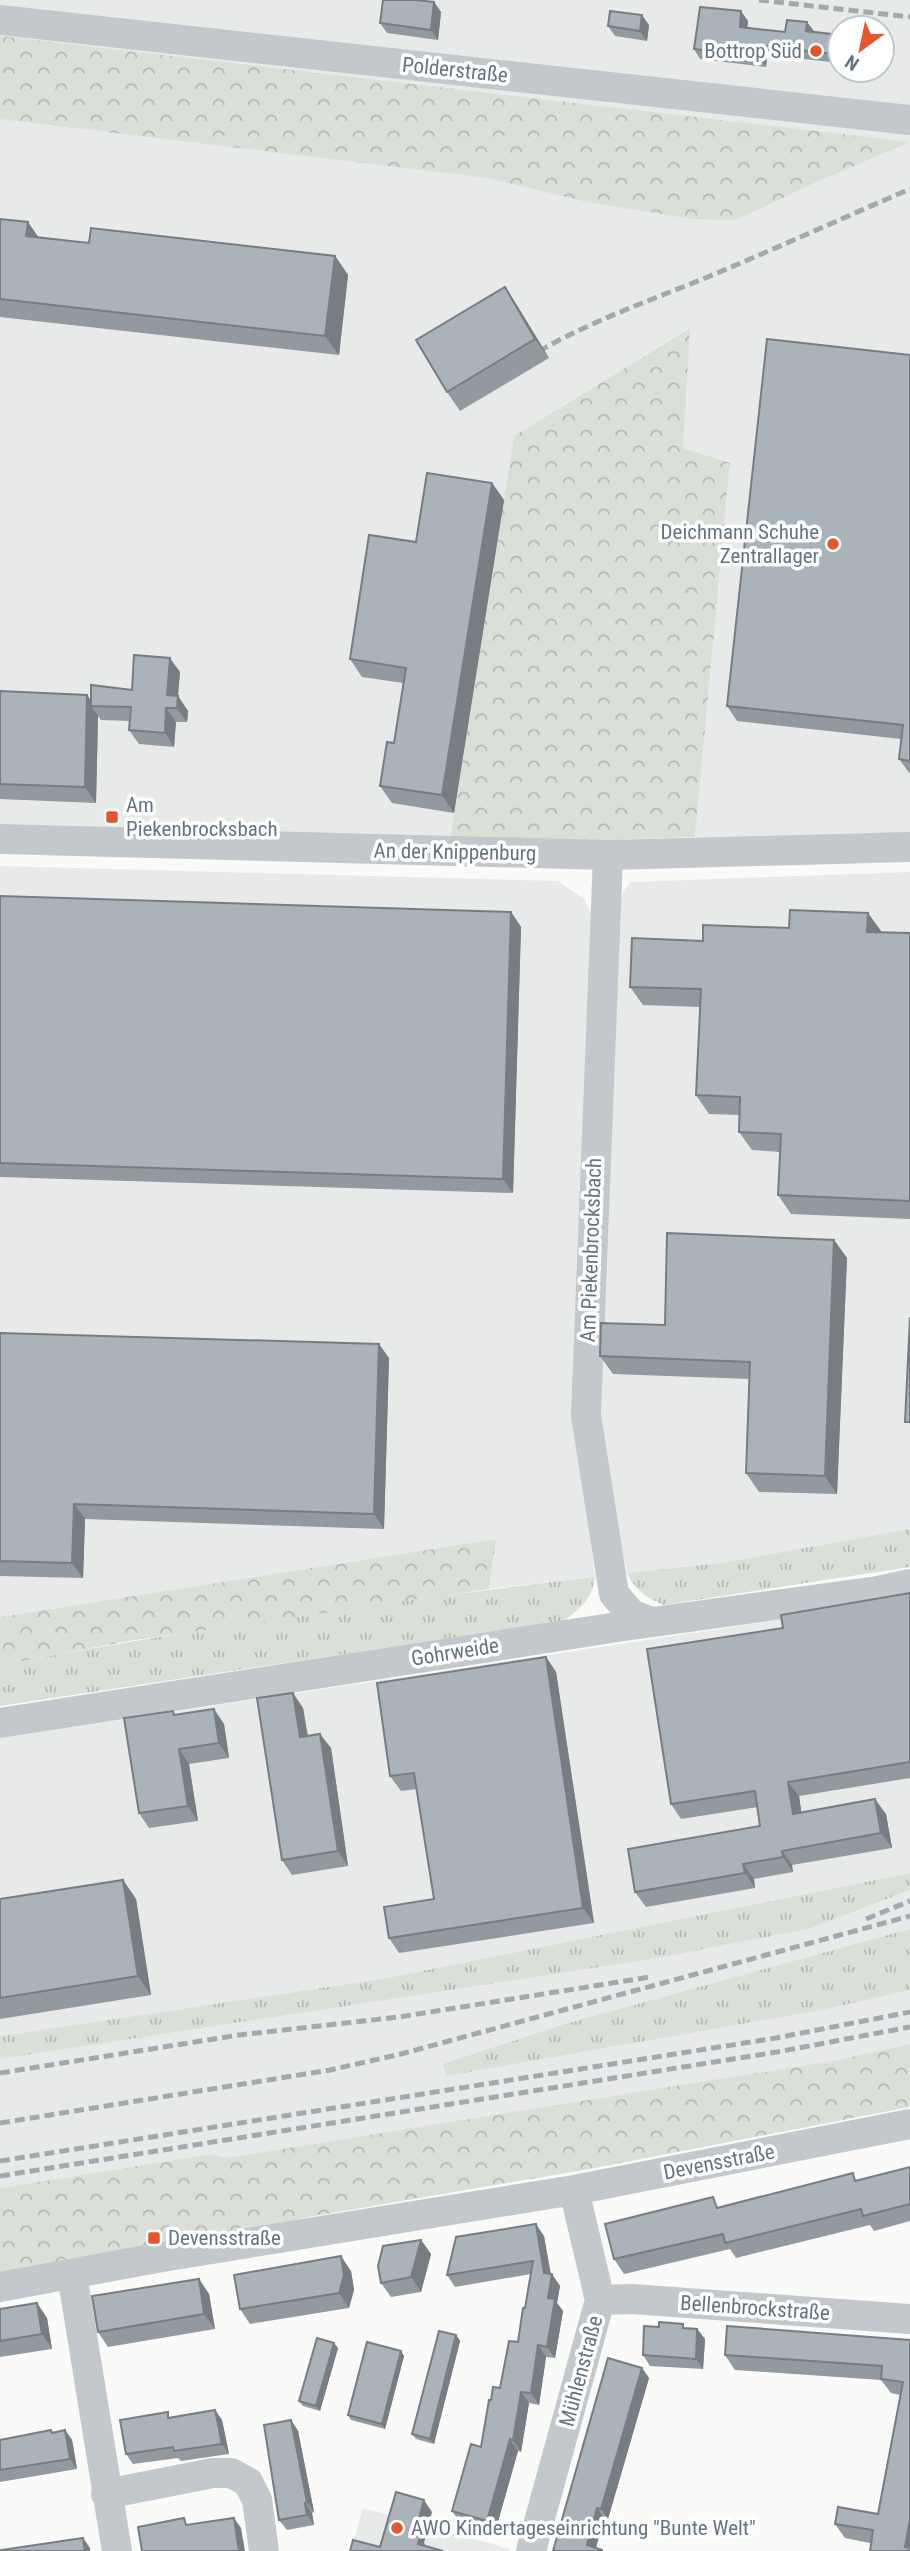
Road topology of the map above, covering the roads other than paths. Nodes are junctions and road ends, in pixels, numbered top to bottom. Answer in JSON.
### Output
{"nodes":[{"id":1,"x":0,"y":20,"type":"edge"},
{"id":2,"x":910,"y":120,"type":"edge"},
{"id":3,"x":0,"y":839,"type":"edge"},
{"id":4,"x":910,"y":847,"type":"edge"},
{"id":5,"x":608,"y":855,"type":"junction"},
{"id":6,"x":910,"y":1584,"type":"edge"},
{"id":7,"x":651,"y":1622,"type":"junction"},
{"id":8,"x":0,"y":1723,"type":"edge"},
{"id":9,"x":910,"y":2124,"type":"edge"},
{"id":10,"x":573,"y":2190,"type":"junction"},
{"id":11,"x":72,"y":2274,"type":"junction"},
{"id":12,"x":0,"y":2287,"type":"edge"},
{"id":13,"x":600,"y":2300,"type":"junction"},
{"id":14,"x":910,"y":2319,"type":"edge"},
{"id":15,"x":106,"y":2494,"type":"junction"},
{"id":16,"x":117,"y":2551,"type":"edge"},
{"id":17,"x":264,"y":2551,"type":"edge"},
{"id":18,"x":531,"y":2551,"type":"edge"}],
"edges":[{"from":1,"to":2,"type":"street","name":"Polderstraße"},
{"from":3,"to":5,"type":"street","name":"An der Knippenburg"},
{"from":4,"to":5,"type":"street","name":"An der Knippenburg"},
{"from":5,"to":7,"type":"street","name":"Am Piekenbrocksbach"},
{"from":6,"to":7,"type":"street","name":"Gohrweide"},
{"from":7,"to":8,"type":"street","name":"Gohrweide"},
{"from":9,"to":10,"type":"street","name":"Devensstraße"},
{"from":10,"to":11,"type":"street","name":"Devensstraße"},
{"from":10,"to":13,"type":"street","name":"Mühlenstraße"},
{"from":11,"to":12,"type":"street","name":"Devensstraße"},
{"from":11,"to":15,"type":"street"},
{"from":13,"to":14,"type":"street","name":"Bellenbrockstraße"},
{"from":13,"to":18,"type":"street","name":"Mühlenstraße"},
{"from":15,"to":16,"type":"street"},
{"from":15,"to":17,"type":"street"}]}
